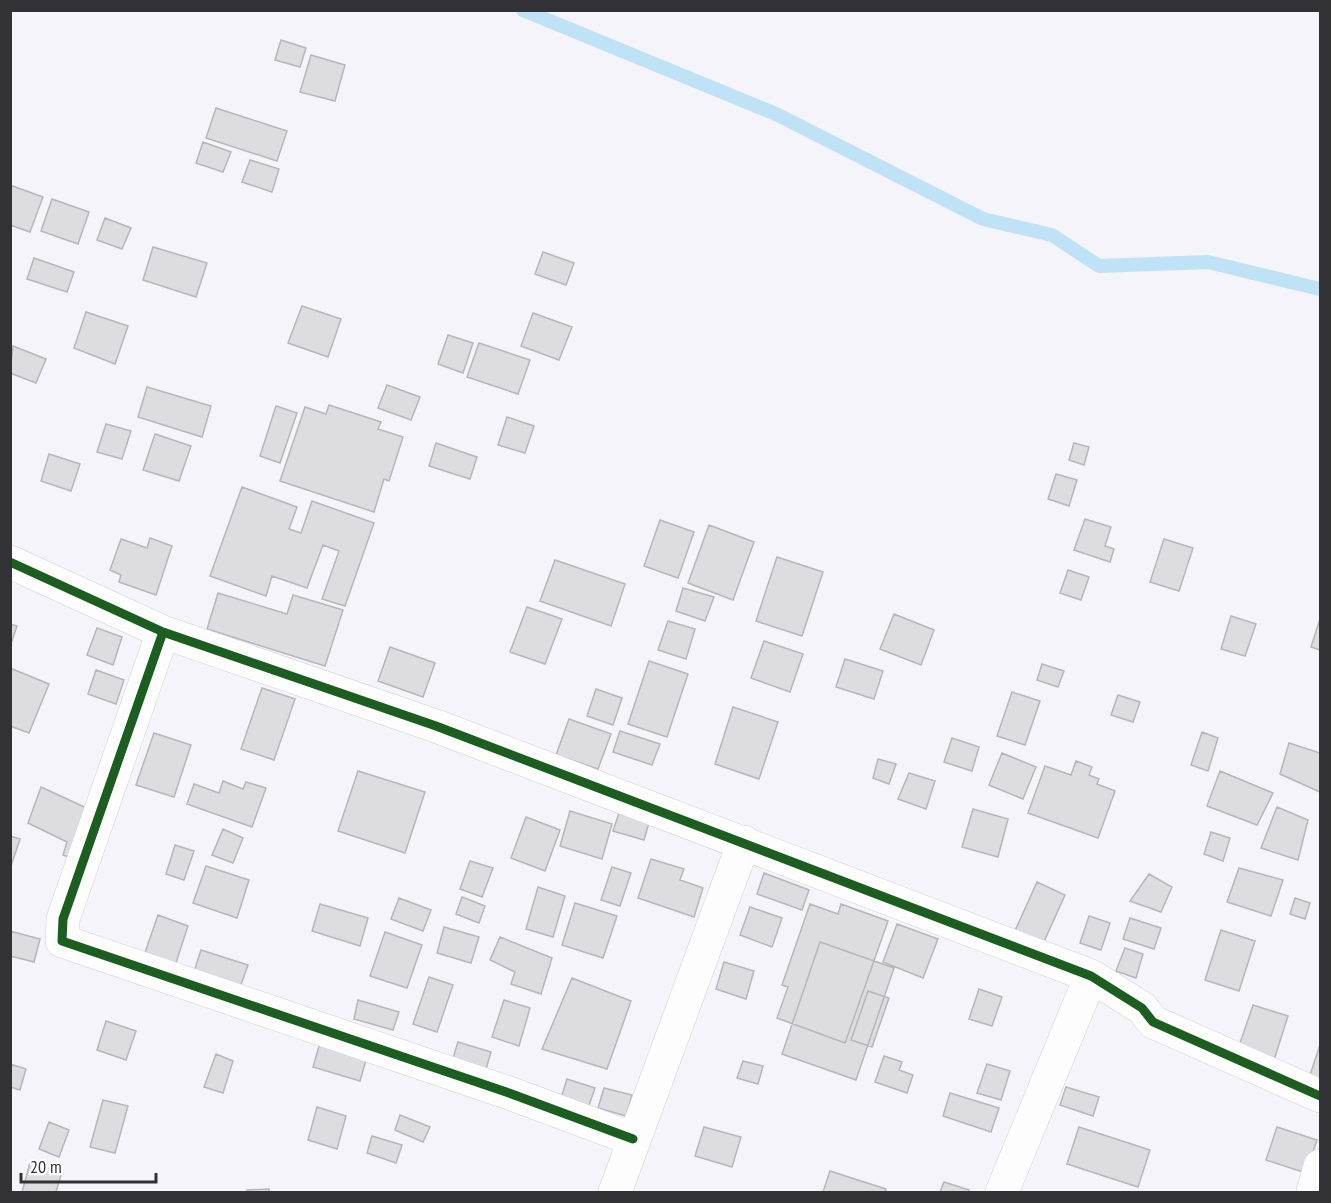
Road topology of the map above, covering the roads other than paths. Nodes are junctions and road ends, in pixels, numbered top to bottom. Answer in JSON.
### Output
{"nodes":[{"id":1,"x":10,"y":562,"type":"edge"},
{"id":2,"x":163,"y":632,"type":"junction"},
{"id":3,"x":744,"y":842,"type":"junction"},
{"id":4,"x":1091,"y":976,"type":"junction"},
{"id":5,"x":1320,"y":1096,"type":"edge"},
{"id":6,"x":633,"y":1139,"type":"junction"},
{"id":7,"x":1320,"y":1166,"type":"edge"},
{"id":8,"x":615,"y":1192,"type":"edge"},
{"id":9,"x":1002,"y":1192,"type":"edge"},
{"id":10,"x":1313,"y":1192,"type":"edge"}],
"edges":[{"from":1,"to":2,"type":"street"},
{"from":2,"to":3,"type":"street"},
{"from":2,"to":6,"type":"street"},
{"from":3,"to":4,"type":"street"},
{"from":3,"to":6,"type":"street"},
{"from":4,"to":5,"type":"street"},
{"from":4,"to":9,"type":"street"},
{"from":6,"to":8,"type":"street"},
{"from":7,"to":10,"type":"street"}]}
